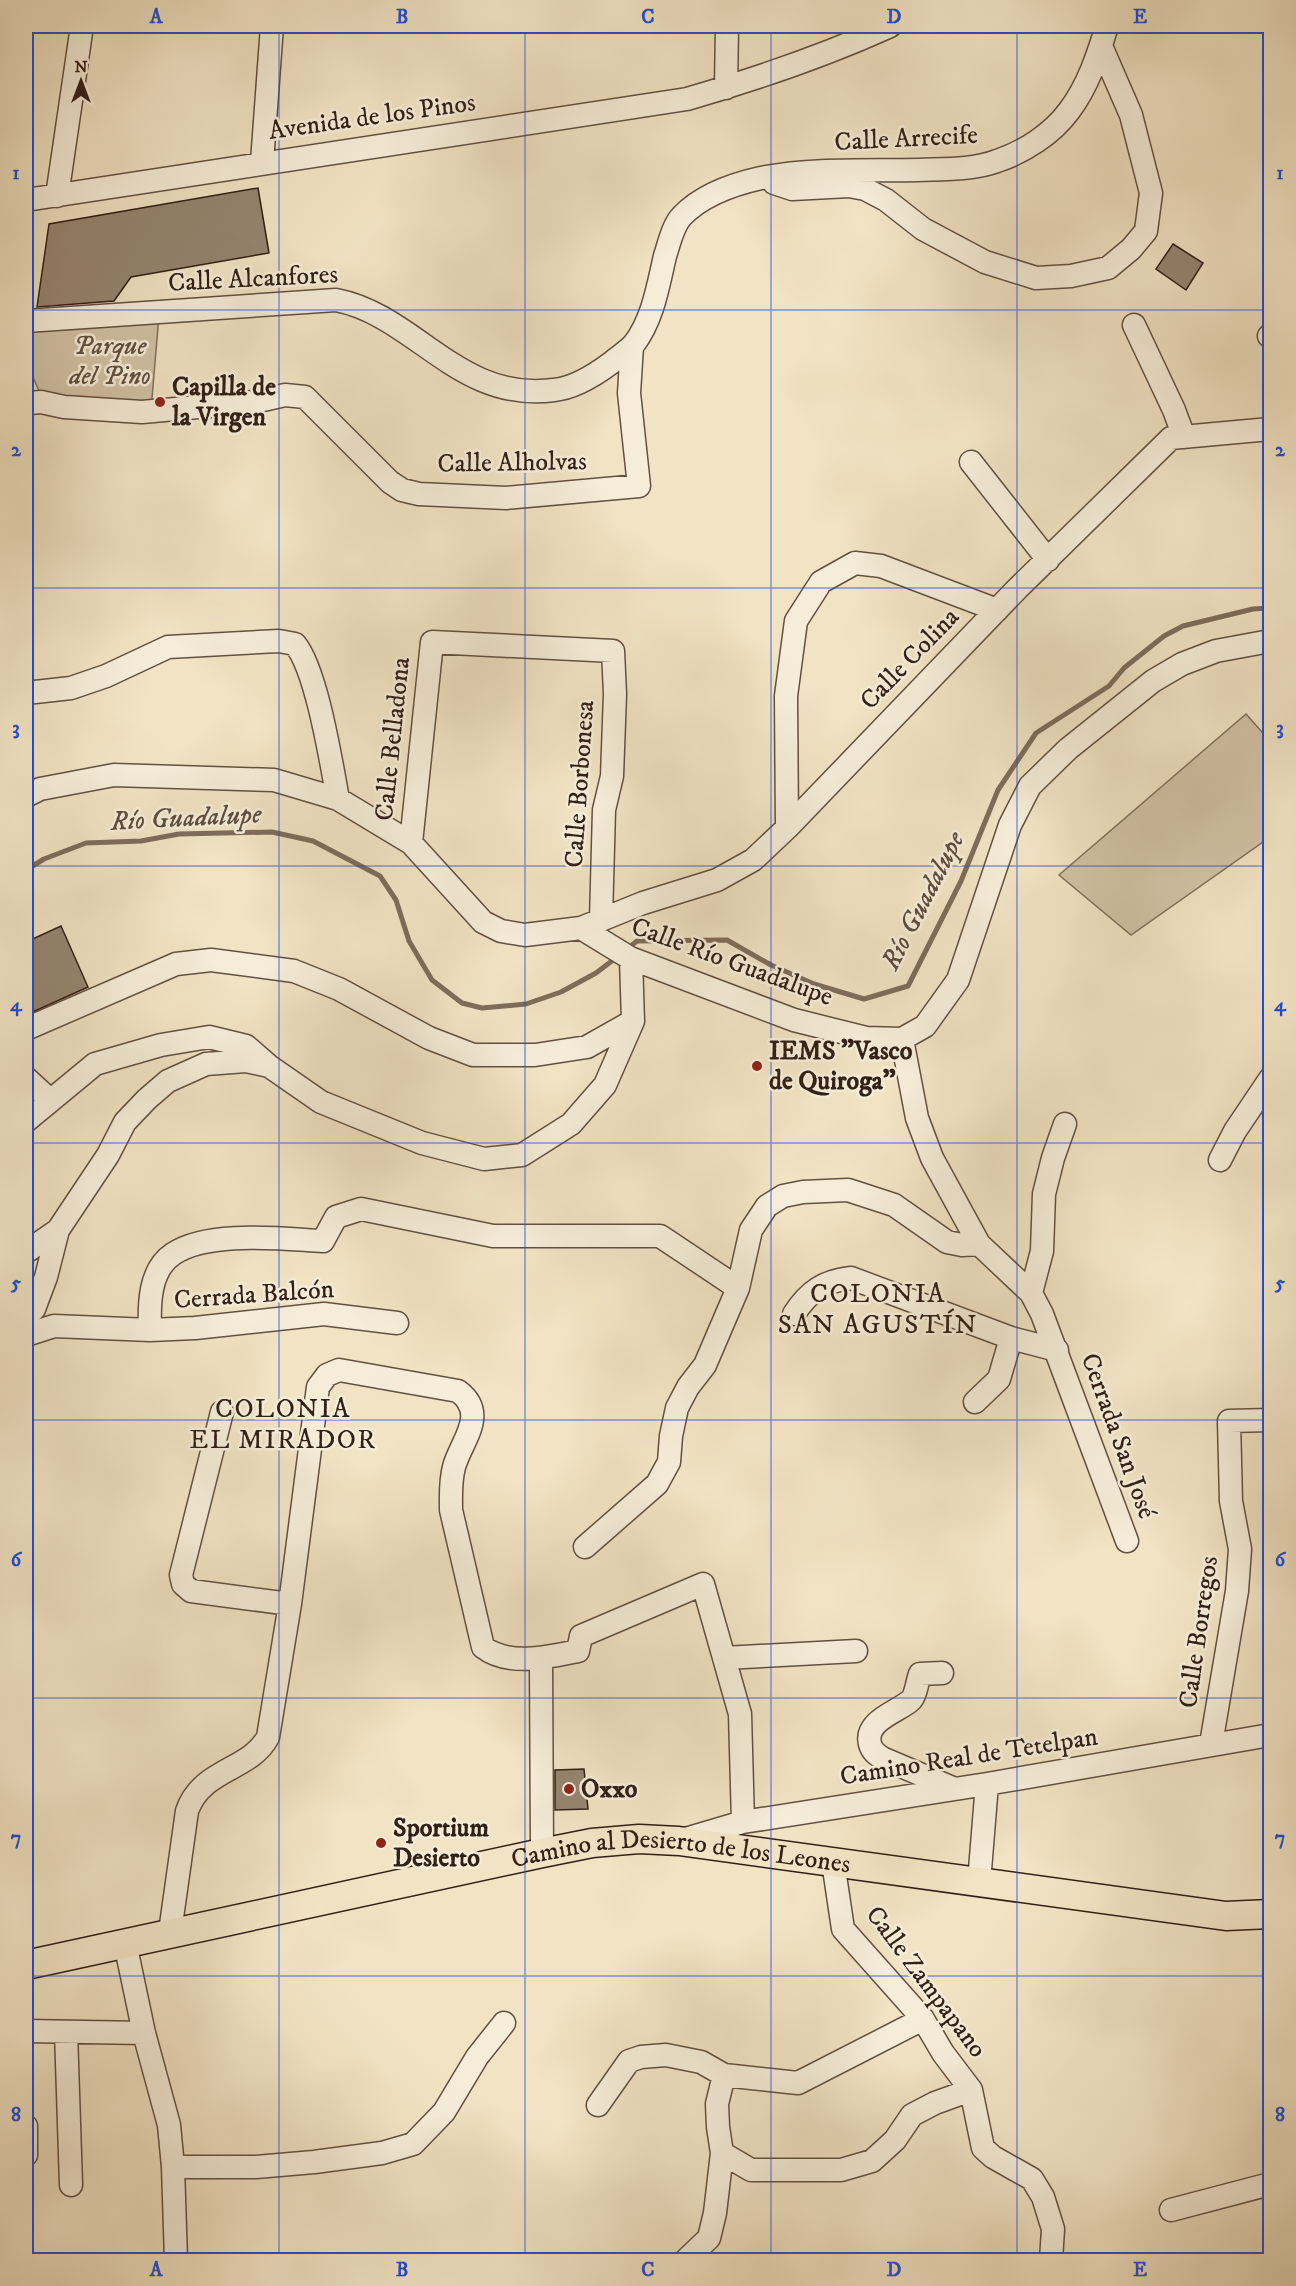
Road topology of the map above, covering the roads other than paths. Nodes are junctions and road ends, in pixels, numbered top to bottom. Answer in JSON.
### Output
{"nodes":[{"id":1,"x":82,"y":26,"type":"edge"},
{"id":2,"x":272,"y":26,"type":"edge"},
{"id":3,"x":728,"y":26,"type":"edge"},
{"id":4,"x":890,"y":26,"type":"edge"},
{"id":5,"x":1104,"y":36,"type":"edge"},
{"id":6,"x":726,"y":88,"type":"junction"},
{"id":7,"x":262,"y":162,"type":"junction"},
{"id":8,"x":771,"y":176,"type":"junction"},
{"id":9,"x":57,"y":196,"type":"junction"},
{"id":10,"x":26,"y":200,"type":"edge"},
{"id":11,"x":681,"y":216,"type":"joint"},
{"id":12,"x":26,"y":321,"type":"edge"},
{"id":13,"x":1134,"y":325,"type":"dead end"},
{"id":14,"x":632,"y":346,"type":"junction"},
{"id":15,"x":30,"y":402,"type":"dead end"},
{"id":16,"x":1270,"y":429,"type":"edge"},
{"id":17,"x":1184,"y":437,"type":"junction"},
{"id":18,"x":971,"y":462,"type":"dead end"},
{"id":19,"x":1048,"y":560,"type":"junction"},
{"id":20,"x":997,"y":610,"type":"junction"},
{"id":21,"x":1270,"y":641,"type":"edge"},
{"id":22,"x":613,"y":651,"type":"joint"},
{"id":23,"x":26,"y":693,"type":"edge"},
{"id":24,"x":26,"y":796,"type":"edge"},
{"id":25,"x":338,"y":799,"type":"junction"},
{"id":26,"x":787,"y":828,"type":"junction"},
{"id":27,"x":411,"y":843,"type":"junction"},
{"id":28,"x":591,"y":924,"type":"junction"},
{"id":29,"x":630,"y":958,"type":"junction"},
{"id":30,"x":633,"y":1021,"type":"junction"},
{"id":31,"x":26,"y":1029,"type":"edge"},
{"id":32,"x":902,"y":1039,"type":"junction"},
{"id":33,"x":270,"y":1066,"type":"junction"},
{"id":34,"x":26,"y":1078,"type":"edge"},
{"id":35,"x":1270,"y":1079,"type":"edge"},
{"id":36,"x":50,"y":1100,"type":"junction"},
{"id":37,"x":26,"y":1121,"type":"edge"},
{"id":38,"x":1065,"y":1124,"type":"dead end"},
{"id":39,"x":1220,"y":1160,"type":"dead end"},
{"id":40,"x":58,"y":1230,"type":"junction"},
{"id":41,"x":979,"y":1244,"type":"junction"},
{"id":42,"x":26,"y":1252,"type":"edge"},
{"id":43,"x":738,"y":1288,"type":"junction"},
{"id":44,"x":1031,"y":1293,"type":"junction"},
{"id":45,"x":794,"y":1314,"type":"dead end"},
{"id":46,"x":26,"y":1317,"type":"edge"},
{"id":47,"x":397,"y":1323,"type":"dead end"},
{"id":48,"x":150,"y":1330,"type":"junction"},
{"id":49,"x":26,"y":1335,"type":"edge"},
{"id":50,"x":1011,"y":1338,"type":"junction"},
{"id":51,"x":1057,"y":1350,"type":"junction"},
{"id":52,"x":975,"y":1402,"type":"dead end"},
{"id":53,"x":222,"y":1412,"type":"dead end"},
{"id":54,"x":1270,"y":1420,"type":"edge"},
{"id":55,"x":1126,"y":1541,"type":"dead end"},
{"id":56,"x":585,"y":1547,"type":"dead end"},
{"id":57,"x":290,"y":1604,"type":"junction"},
{"id":58,"x":856,"y":1651,"type":"dead end"},
{"id":59,"x":724,"y":1658,"type":"junction"},
{"id":60,"x":541,"y":1659,"type":"junction"},
{"id":61,"x":942,"y":1673,"type":"dead end"},
{"id":62,"x":1270,"y":1735,"type":"edge"},
{"id":63,"x":1211,"y":1744,"type":"junction"},
{"id":64,"x":987,"y":1784,"type":"junction"},
{"id":65,"x":955,"y":1789,"type":"junction"},
{"id":66,"x":743,"y":1822,"type":"junction"},
{"id":67,"x":679,"y":1841,"type":"junction"},
{"id":68,"x":542,"y":1853,"type":"junction"},
{"id":69,"x":833,"y":1862,"type":"junction"},
{"id":70,"x":979,"y":1882,"type":"junction"},
{"id":71,"x":1270,"y":1914,"type":"edge"},
{"id":72,"x":170,"y":1932,"type":"junction"},
{"id":73,"x":125,"y":1943,"type":"junction"},
{"id":74,"x":26,"y":1965,"type":"edge"},
{"id":75,"x":923,"y":2019,"type":"junction"},
{"id":76,"x":504,"y":2023,"type":"dead end"},
{"id":77,"x":26,"y":2031,"type":"edge"},
{"id":78,"x":66,"y":2032,"type":"junction"},
{"id":79,"x":144,"y":2033,"type":"junction"},
{"id":80,"x":724,"y":2075,"type":"junction"},
{"id":81,"x":971,"y":2090,"type":"junction"},
{"id":82,"x":598,"y":2105,"type":"dead end"},
{"id":83,"x":26,"y":2126,"type":"edge"},
{"id":84,"x":722,"y":2153,"type":"junction"},
{"id":85,"x":26,"y":2156,"type":"edge"},
{"id":86,"x":173,"y":2167,"type":"junction"},
{"id":87,"x":1270,"y":2184,"type":"edge"},
{"id":88,"x":71,"y":2185,"type":"dead end"},
{"id":89,"x":1171,"y":2210,"type":"dead end"},
{"id":90,"x":176,"y":2260,"type":"edge"},
{"id":91,"x":686,"y":2260,"type":"edge"},
{"id":92,"x":1051,"y":2260,"type":"edge"}],
"edges":[{"from":1,"to":9,"type":"street"},
{"from":2,"to":7,"type":"street"},
{"from":3,"to":6,"type":"street"},
{"from":4,"to":6,"type":"street","name":"Avenida de los Pinos"},
{"from":5,"to":8,"type":"street","name":"Calle Arrecife"},
{"from":5,"to":8,"type":"street"},
{"from":6,"to":7,"type":"street","name":"Avenida de los Pinos"},
{"from":7,"to":9,"type":"street","name":"Avenida de los Pinos"},
{"from":8,"to":11,"type":"street","name":"Calle Arrecife"},
{"from":9,"to":10,"type":"street","name":"Avenida de los Pinos"},
{"from":11,"to":14,"type":"street","name":"Calle Alcanfores"},
{"from":12,"to":14,"type":"street","name":"Calle Alcanfores"},
{"from":13,"to":17,"type":"street"},
{"from":14,"to":15,"type":"street","name":"Calle Alholvas"},
{"from":16,"to":17,"type":"street","name":"Calle Colina"},
{"from":17,"to":19,"type":"street","name":"Calle Colina"},
{"from":18,"to":19,"type":"street"},
{"from":19,"to":20,"type":"street","name":"Calle Colina"},
{"from":20,"to":26,"type":"street","name":"Calle Colina"},
{"from":20,"to":26,"type":"street"},
{"from":21,"to":32,"type":"street"},
{"from":22,"to":27,"type":"street","name":"Calle Belladona"},
{"from":22,"to":28,"type":"street","name":"Calle Borbonesa"},
{"from":23,"to":25,"type":"street"},
{"from":24,"to":25,"type":"street"},
{"from":25,"to":27,"type":"street"},
{"from":26,"to":28,"type":"street","name":"Calle Colina"},
{"from":27,"to":28,"type":"street"},
{"from":28,"to":29,"type":"street","name":"Calle Río Guadalupe"},
{"from":29,"to":30,"type":"street"},
{"from":29,"to":32,"type":"street","name":"Calle Río Guadalupe"},
{"from":30,"to":31,"type":"street"},
{"from":30,"to":33,"type":"street"},
{"from":32,"to":41,"type":"street"},
{"from":33,"to":36,"type":"street"},
{"from":33,"to":40,"type":"street"},
{"from":34,"to":36,"type":"street"},
{"from":35,"to":39,"type":"street"},
{"from":36,"to":37,"type":"street"},
{"from":38,"to":44,"type":"street"},
{"from":40,"to":42,"type":"street"},
{"from":40,"to":46,"type":"street"},
{"from":41,"to":43,"type":"street"},
{"from":41,"to":44,"type":"street"},
{"from":43,"to":48,"type":"street"},
{"from":43,"to":56,"type":"street"},
{"from":44,"to":51,"type":"street","name":"Cerrada San José"},
{"from":45,"to":50,"type":"street"},
{"from":47,"to":48,"type":"street","name":"Cerrada Balcón"},
{"from":48,"to":49,"type":"street","name":"Cerrada Balcón"},
{"from":50,"to":51,"type":"street"},
{"from":50,"to":52,"type":"street"},
{"from":51,"to":55,"type":"street","name":"Cerrada San José"},
{"from":53,"to":57,"type":"street"},
{"from":54,"to":63,"type":"street","name":"Calle Borregos"},
{"from":57,"to":60,"type":"street"},
{"from":57,"to":72,"type":"street"},
{"from":58,"to":59,"type":"street"},
{"from":59,"to":60,"type":"street"},
{"from":59,"to":66,"type":"street"},
{"from":60,"to":68,"type":"street"},
{"from":61,"to":65,"type":"street"},
{"from":62,"to":63,"type":"street","name":"Camino Real de Tetelpan"},
{"from":63,"to":64,"type":"street","name":"Camino Real de Tetelpan"},
{"from":64,"to":65,"type":"street","name":"Camino Real de Tetelpan"},
{"from":64,"to":70,"type":"street"},
{"from":65,"to":66,"type":"street","name":"Camino Real de Tetelpan"},
{"from":66,"to":67,"type":"street","name":"Camino Real de Tetelpan"},
{"from":67,"to":68,"type":"main road","name":"Camino al Desierto de los Leones"},
{"from":67,"to":69,"type":"main road","name":"Camino al Desierto de los Leones"},
{"from":68,"to":72,"type":"main road","name":"Camino al Desierto de los Leones"},
{"from":69,"to":70,"type":"main road","name":"Camino al Desierto de los Leones"},
{"from":69,"to":75,"type":"street","name":"Calle Zampapano"},
{"from":70,"to":71,"type":"main road","name":"Camino al Desierto de los Leones"},
{"from":72,"to":73,"type":"main road","name":"Camino al Desierto de los Leones"},
{"from":73,"to":74,"type":"main road","name":"Camino al Desierto de los Leones"},
{"from":73,"to":79,"type":"street"},
{"from":75,"to":80,"type":"street"},
{"from":75,"to":81,"type":"street","name":"Calle Zampapano"},
{"from":76,"to":86,"type":"street"},
{"from":77,"to":78,"type":"street"},
{"from":78,"to":79,"type":"street"},
{"from":78,"to":88,"type":"street"},
{"from":79,"to":86,"type":"street"},
{"from":80,"to":82,"type":"street"},
{"from":80,"to":84,"type":"street"},
{"from":81,"to":84,"type":"street"},
{"from":81,"to":92,"type":"street","name":"Calle Zampapano"},
{"from":83,"to":85,"type":"street"},
{"from":84,"to":91,"type":"street"},
{"from":86,"to":90,"type":"street"},
{"from":87,"to":89,"type":"street"}]}
